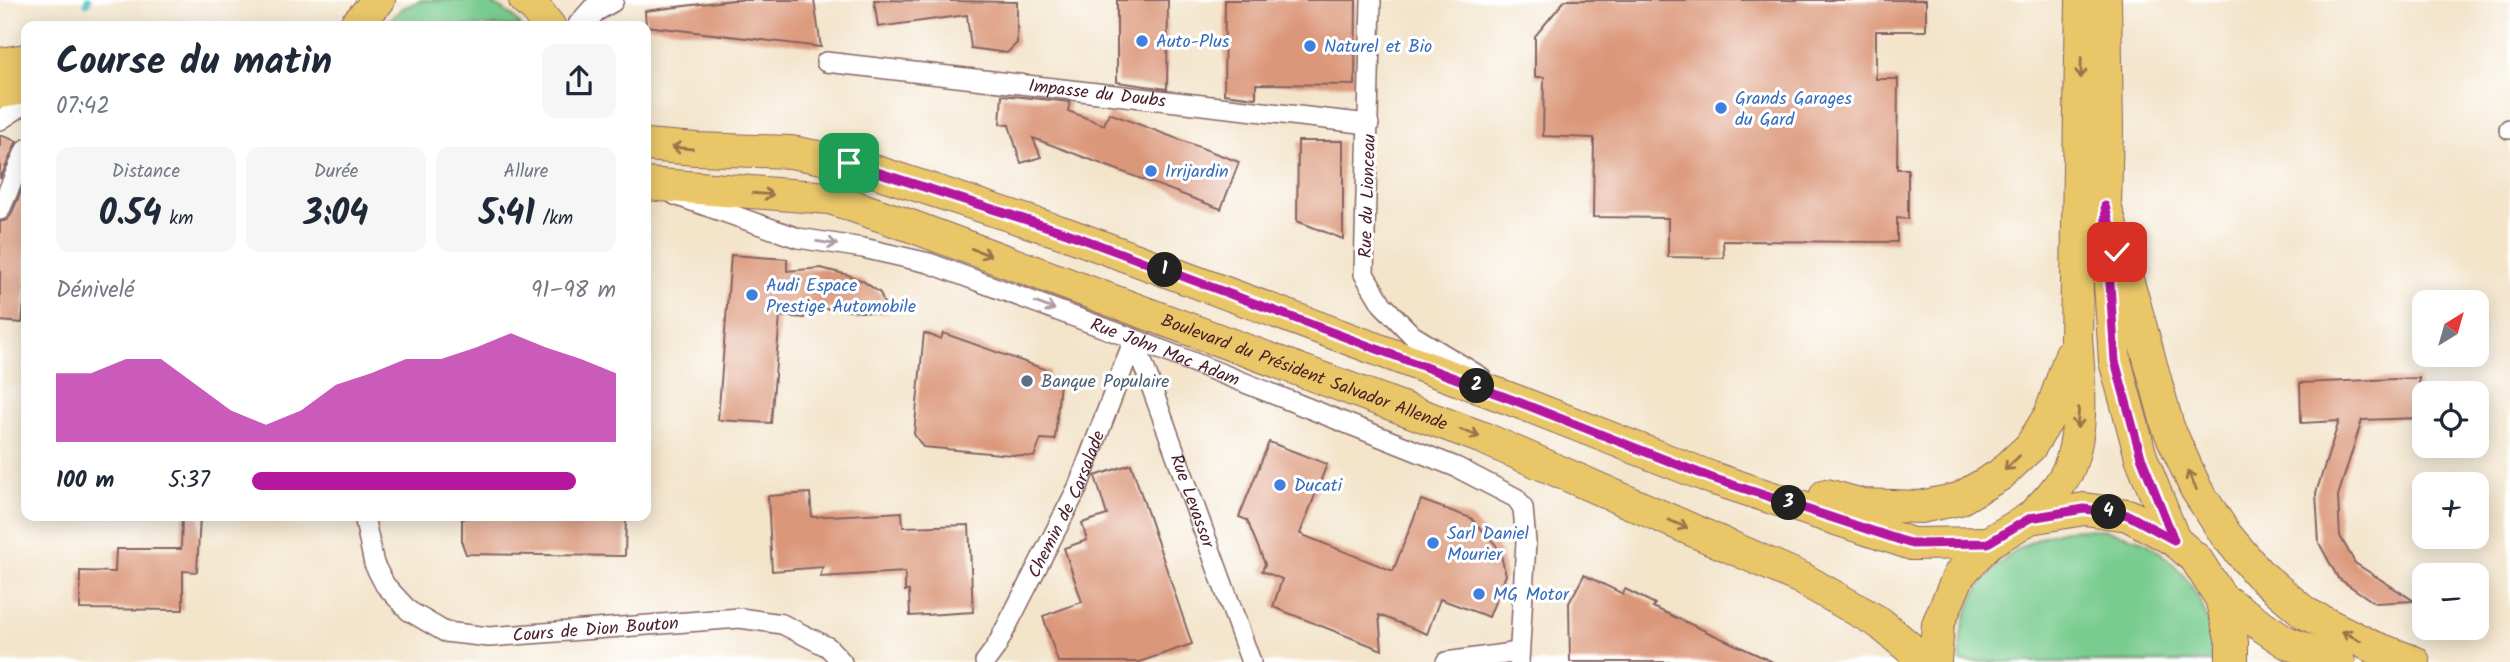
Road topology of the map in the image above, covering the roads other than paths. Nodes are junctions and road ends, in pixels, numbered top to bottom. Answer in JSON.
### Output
{"nodes":[{"id":1,"x":378,"y":0,"type":"edge"},
{"id":2,"x":525,"y":0,"type":"edge"},
{"id":3,"x":611,"y":0,"type":"edge"},
{"id":4,"x":1371,"y":0,"type":"edge"},
{"id":5,"x":2082,"y":0,"type":"edge"},
{"id":6,"x":2105,"y":0,"type":"edge"},
{"id":7,"x":359,"y":21,"type":"edge"},
{"id":8,"x":544,"y":21,"type":"edge"},
{"id":9,"x":584,"y":21,"type":"edge"},
{"id":10,"x":21,"y":61,"type":"edge"},
{"id":11,"x":826,"y":62,"type":"dead end"},
{"id":12,"x":0,"y":64,"type":"edge"},
{"id":13,"x":21,"y":89,"type":"edge"},
{"id":14,"x":0,"y":92,"type":"edge"},
{"id":15,"x":21,"y":106,"type":"edge"},
{"id":16,"x":0,"y":120,"type":"edge"},
{"id":17,"x":1369,"y":124,"type":"junction"},
{"id":18,"x":651,"y":145,"type":"edge"},
{"id":19,"x":21,"y":161,"type":"edge"},
{"id":20,"x":651,"y":185,"type":"edge"},
{"id":21,"x":651,"y":187,"type":"edge"},
{"id":22,"x":2105,"y":206,"type":"junction"},
{"id":23,"x":0,"y":210,"type":"edge"},
{"id":24,"x":1134,"y":339,"type":"junction"},
{"id":25,"x":2076,"y":340,"type":"junction"},
{"id":26,"x":1516,"y":401,"type":"junction"},
{"id":27,"x":1712,"y":478,"type":"junction"},
{"id":28,"x":2030,"y":518,"type":"junction"},
{"id":29,"x":365,"y":521,"type":"edge"},
{"id":30,"x":2174,"y":540,"type":"junction"},
{"id":31,"x":1988,"y":543,"type":"junction"},
{"id":32,"x":2221,"y":598,"type":"junction"},
{"id":33,"x":1519,"y":657,"type":"edge"},
{"id":34,"x":842,"y":662,"type":"edge"},
{"id":35,"x":985,"y":662,"type":"edge"},
{"id":36,"x":1251,"y":662,"type":"edge"},
{"id":37,"x":1446,"y":662,"type":"edge"},
{"id":38,"x":1926,"y":662,"type":"edge"},
{"id":39,"x":1935,"y":662,"type":"edge"},
{"id":40,"x":2232,"y":662,"type":"edge"},
{"id":41,"x":2339,"y":662,"type":"edge"},
{"id":42,"x":2414,"y":662,"type":"edge"}],
"edges":[{"from":1,"to":7,"type":"main road"},
{"from":2,"to":8,"type":"main road"},
{"from":3,"to":9,"type":"street"},
{"from":4,"to":17,"type":"street","name":"Rue du Lionceau"},
{"from":5,"to":25,"type":"main road","one_way":true},
{"from":6,"to":22,"type":"main road"},
{"from":10,"to":12,"type":"main road"},
{"from":11,"to":17,"type":"street","name":"Impasse du Doubs"},
{"from":13,"to":14,"type":"main road"},
{"from":15,"to":16,"type":"street"},
{"from":17,"to":26,"type":"street","name":"Rue du Lionceau"},
{"from":26,"to":18,"type":"main road","one_way":true},
{"from":19,"to":23,"type":"street"},
{"from":20,"to":38,"type":"main road","name":"Boulevard du Président Salvador Allende","one_way":true},
{"from":21,"to":24,"type":"street","name":"Rue John Mac Adam","one_way":true},
{"from":22,"to":30,"type":"main road"},
{"from":42,"to":22,"type":"main road","one_way":true},
{"from":24,"to":33,"type":"street","name":"Rue John Mac Adam"},
{"from":24,"to":35,"type":"street","name":"Chemin de Carsalade"},
{"from":24,"to":36,"type":"street","name":"Rue Levassor"},
{"from":25,"to":27,"type":"main road","one_way":true},
{"from":25,"to":28,"type":"main road","one_way":true},
{"from":26,"to":27,"type":"main road"},
{"from":27,"to":31,"type":"main road"},
{"from":28,"to":30,"type":"main road"},
{"from":28,"to":31,"type":"main road"},
{"from":29,"to":34,"type":"street","name":"Cours de Dion Bouton"},
{"from":30,"to":32,"type":"main road"},
{"from":31,"to":39,"type":"main road"},
{"from":32,"to":40,"type":"main road"},
{"from":32,"to":41,"type":"main road"},
{"from":33,"to":37,"type":"street"}]}
